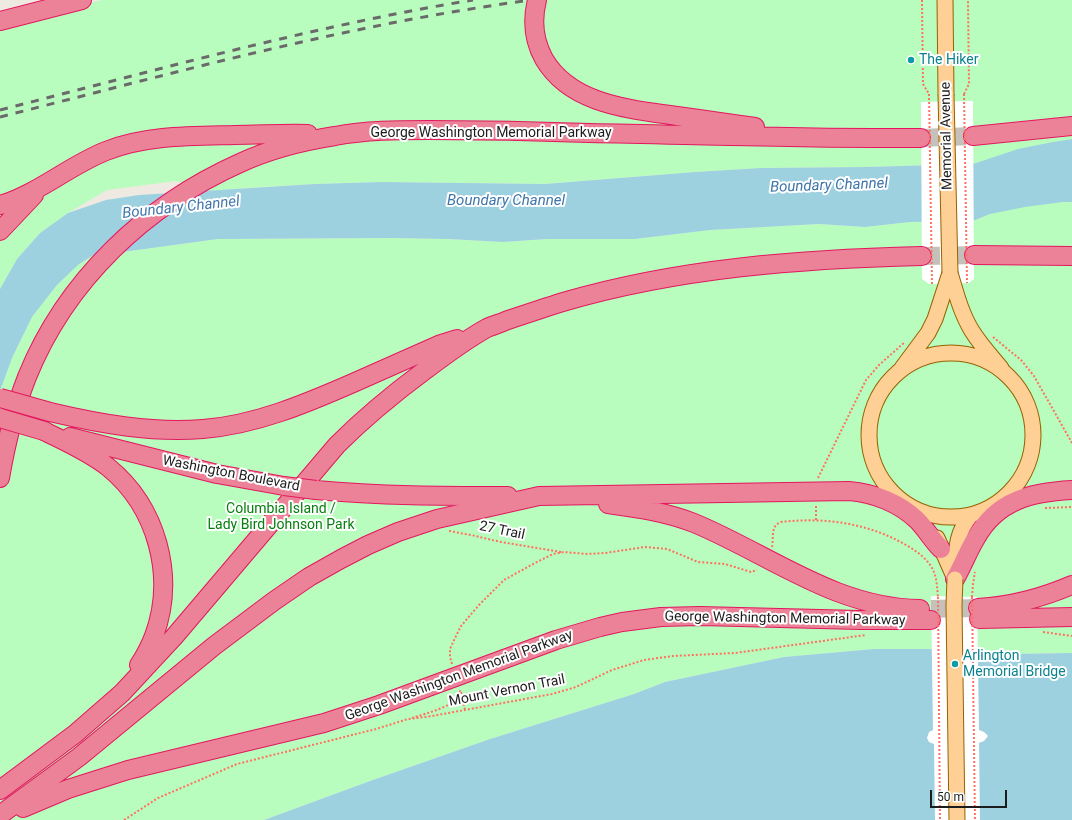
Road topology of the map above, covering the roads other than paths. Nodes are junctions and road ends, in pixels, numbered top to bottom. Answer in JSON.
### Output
{"nodes":[{"id":1,"x":82,"y":0,"type":"edge"},
{"id":2,"x":537,"y":0,"type":"edge"},
{"id":3,"x":945,"y":0,"type":"edge"},
{"id":4,"x":0,"y":21,"type":"edge"},
{"id":5,"x":1072,"y":126,"type":"edge"},
{"id":6,"x":338,"y":135,"type":"junction"},
{"id":7,"x":973,"y":136,"type":"tunnel mouth"},
{"id":8,"x":821,"y":138,"type":"junction"},
{"id":9,"x":921,"y":138,"type":"tunnel mouth"},
{"id":10,"x":48,"y":182,"type":"junction"},
{"id":11,"x":0,"y":205,"type":"edge"},
{"id":12,"x":0,"y":231,"type":"edge"},
{"id":13,"x":974,"y":255,"type":"tunnel mouth"},
{"id":14,"x":922,"y":256,"type":"tunnel mouth"},
{"id":15,"x":1072,"y":256,"type":"edge"},
{"id":16,"x":950,"y":281,"type":"junction"},
{"id":17,"x":488,"y":328,"type":"junction"},
{"id":18,"x":900,"y":370,"type":"junction"},
{"id":19,"x":1007,"y":374,"type":"junction"},
{"id":20,"x":0,"y":398,"type":"edge"},
{"id":21,"x":0,"y":418,"type":"edge"},
{"id":22,"x":44,"y":431,"type":"junction"},
{"id":23,"x":0,"y":478,"type":"edge"},
{"id":24,"x":885,"y":486,"type":"junction"},
{"id":25,"x":1068,"y":491,"type":"edge"},
{"id":26,"x":819,"y":493,"type":"junction"},
{"id":27,"x":539,"y":496,"type":"junction"},
{"id":28,"x":566,"y":496,"type":"junction"},
{"id":29,"x":1004,"y":498,"type":"junction"},
{"id":30,"x":909,"y":504,"type":"junction"},
{"id":31,"x":971,"y":515,"type":"junction"},
{"id":32,"x":941,"y":549,"type":"junction"},
{"id":33,"x":955,"y":579,"type":"junction"},
{"id":34,"x":1072,"y":585,"type":"edge"},
{"id":35,"x":1072,"y":617,"type":"edge"},
{"id":36,"x":122,"y":694,"type":"junction"},
{"id":37,"x":0,"y":790,"type":"edge"},
{"id":38,"x":0,"y":815,"type":"edge"},
{"id":39,"x":0,"y":820,"type":"edge"},
{"id":40,"x":958,"y":820,"type":"edge"}],
"edges":[{"from":1,"to":4,"type":"highway"},
{"from":2,"to":8,"type":"highway"},
{"from":3,"to":16,"type":"main road","name":"Memorial Avenue","bridge":true},
{"from":5,"to":7,"type":"highway"},
{"from":6,"to":8,"type":"highway","name":"George Washington Memorial Parkway"},
{"from":6,"to":10,"type":"highway"},
{"from":6,"to":23,"type":"highway","name":"George Washington Memorial Parkway"},
{"from":8,"to":9,"type":"highway","name":"George Washington Memorial Parkway"},
{"from":10,"to":11,"type":"highway"},
{"from":10,"to":12,"type":"highway"},
{"from":13,"to":15,"type":"highway"},
{"from":14,"to":17,"type":"highway"},
{"from":16,"to":18,"type":"main road","name":"Memorial Avenue"},
{"from":16,"to":19,"type":"main road","name":"Memorial Avenue"},
{"from":17,"to":20,"type":"highway","bridge":true},
{"from":17,"to":36,"type":"highway"},
{"from":18,"to":19,"type":"main road"},
{"from":18,"to":24,"type":"main road","name":"Memorial Avenue"},
{"from":19,"to":29,"type":"main road","name":"Memorial Avenue"},
{"from":21,"to":22,"type":"highway","name":"Washington Boulevard","bridge":true},
{"from":22,"to":27,"type":"highway","name":"Washington Boulevard","bridge":true},
{"from":22,"to":36,"type":"highway"},
{"from":24,"to":26,"type":"highway"},
{"from":24,"to":30,"type":"main road"},
{"from":25,"to":29,"type":"highway"},
{"from":25,"to":33,"type":"highway"},
{"from":26,"to":28,"type":"highway"},
{"from":26,"to":32,"type":"highway"},
{"from":27,"to":28,"type":"highway"},
{"from":27,"to":38,"type":"highway"},
{"from":28,"to":39,"type":"highway","name":"George Washington Memorial Parkway"},
{"from":29,"to":31,"type":"main road"},
{"from":30,"to":31,"type":"main road"},
{"from":30,"to":32,"type":"main road"},
{"from":31,"to":33,"type":"main road"},
{"from":32,"to":33,"type":"main road"},
{"from":33,"to":40,"type":"main road","bridge":true},
{"from":34,"to":35,"type":"highway"},
{"from":36,"to":37,"type":"highway"}]}
